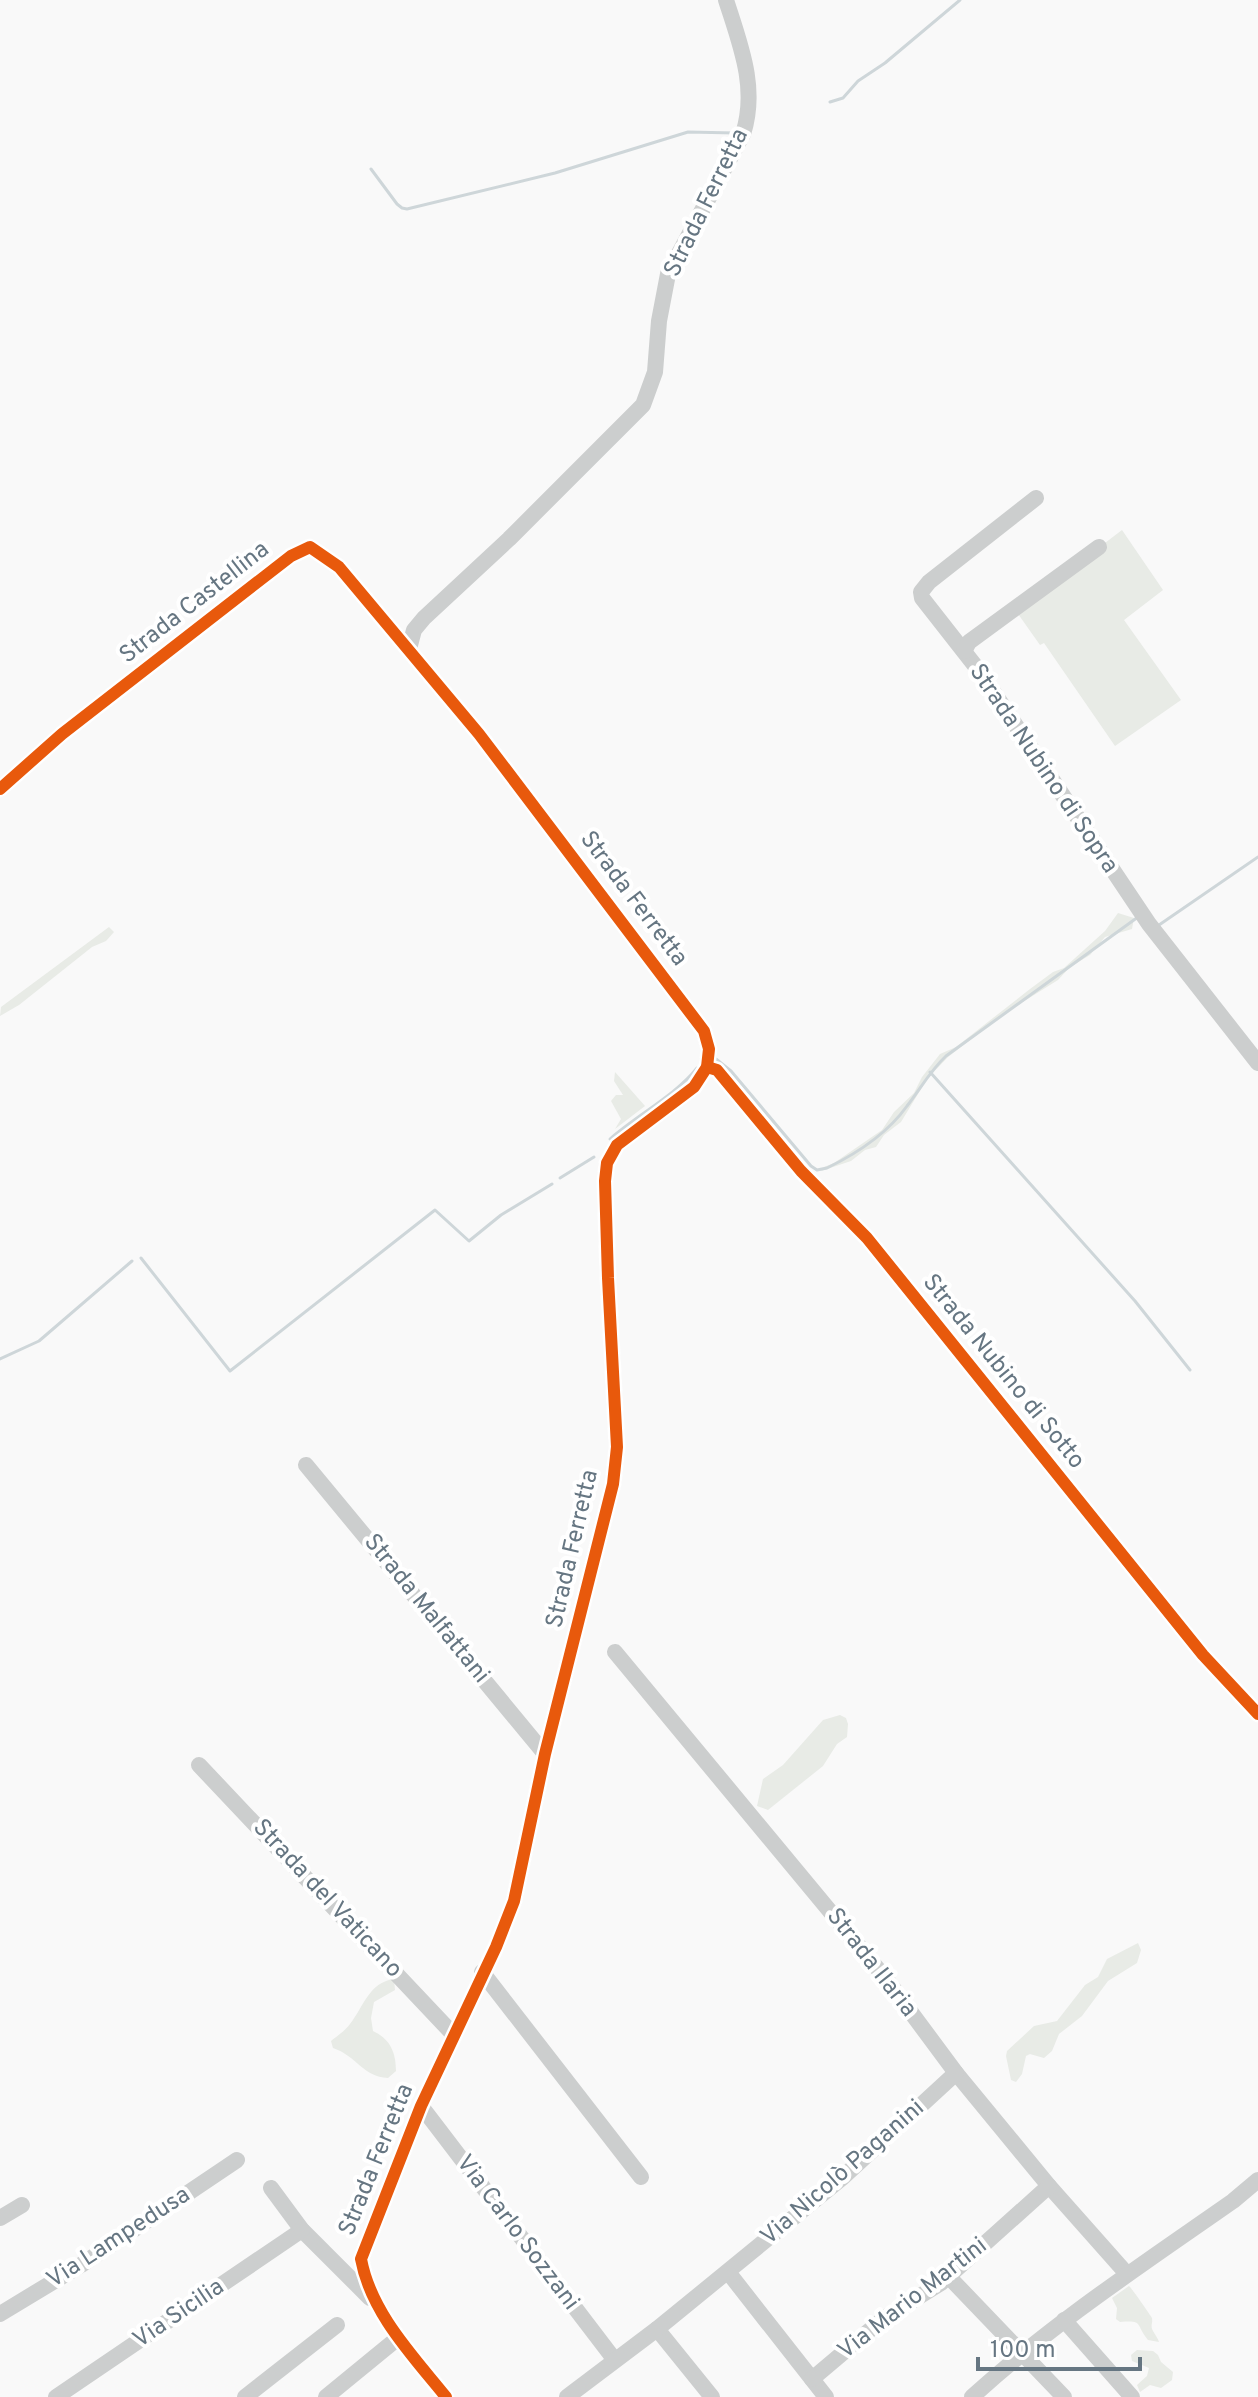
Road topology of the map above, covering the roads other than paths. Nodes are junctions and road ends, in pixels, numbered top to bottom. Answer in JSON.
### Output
{"nodes":[{"id":1,"x":726,"y":0,"type":"edge"},
{"id":2,"x":1036,"y":498,"type":"dead end"},
{"id":3,"x":1099,"y":547,"type":"dead end"},
{"id":4,"x":392,"y":629,"type":"junction"},
{"id":5,"x":414,"y":630,"type":"junction"},
{"id":6,"x":409,"y":649,"type":"junction"},
{"id":7,"x":964,"y":651,"type":"junction"},
{"id":8,"x":0,"y":789,"type":"edge"},
{"id":9,"x":1258,"y":1063,"type":"edge"},
{"id":10,"x":707,"y":1067,"type":"junction"},
{"id":11,"x":306,"y":1465,"type":"dead end"},
{"id":12,"x":615,"y":1652,"type":"dead end"},
{"id":13,"x":1258,"y":1714,"type":"edge"},
{"id":14,"x":545,"y":1754,"type":"junction"},
{"id":15,"x":199,"y":1765,"type":"dead end"},
{"id":16,"x":482,"y":1972,"type":"junction"},
{"id":17,"x":453,"y":2034,"type":"junction"},
{"id":18,"x":956,"y":2073,"type":"junction"},
{"id":19,"x":421,"y":2106,"type":"junction"},
{"id":20,"x":237,"y":2160,"type":"dead end"},
{"id":21,"x":641,"y":2177,"type":"dead end"},
{"id":22,"x":1258,"y":2180,"type":"edge"},
{"id":23,"x":1049,"y":2186,"type":"junction"},
{"id":24,"x":271,"y":2188,"type":"dead end"},
{"id":25,"x":22,"y":2205,"type":"dead end"},
{"id":26,"x":0,"y":2218,"type":"edge"},
{"id":27,"x":302,"y":2230,"type":"junction"},
{"id":28,"x":318,"y":2246,"type":"junction"},
{"id":29,"x":361,"y":2259,"type":"junction"},
{"id":30,"x":728,"y":2272,"type":"junction"},
{"id":31,"x":1127,"y":2274,"type":"junction"},
{"id":32,"x":948,"y":2276,"type":"junction"},
{"id":33,"x":377,"y":2304,"type":"junction"},
{"id":34,"x":0,"y":2314,"type":"edge"},
{"id":35,"x":1064,"y":2320,"type":"junction"},
{"id":36,"x":337,"y":2325,"type":"dead end"},
{"id":37,"x":657,"y":2329,"type":"junction"},
{"id":38,"x":398,"y":2338,"type":"junction"},
{"id":39,"x":1020,"y":2354,"type":"junction"},
{"id":40,"x":614,"y":2359,"type":"junction"},
{"id":41,"x":812,"y":2379,"type":"junction"},
{"id":42,"x":578,"y":2394,"type":"edge"},
{"id":43,"x":56,"y":2397,"type":"edge"},
{"id":44,"x":245,"y":2397,"type":"edge"},
{"id":45,"x":326,"y":2397,"type":"edge"},
{"id":46,"x":446,"y":2397,"type":"edge"},
{"id":47,"x":712,"y":2397,"type":"edge"},
{"id":48,"x":826,"y":2397,"type":"edge"},
{"id":49,"x":972,"y":2397,"type":"edge"},
{"id":50,"x":1064,"y":2397,"type":"edge"},
{"id":51,"x":1132,"y":2397,"type":"edge"}],
"edges":[{"from":1,"to":5,"type":"street","name":"Strada Ferretta"},
{"from":2,"to":7,"type":"street","name":"Strada Nubino di Sopra"},
{"from":3,"to":7,"type":"street"},
{"from":4,"to":5,"type":"street"},
{"from":4,"to":6,"type":"street","name":"Strada Castellina"},
{"from":4,"to":8,"type":"street","name":"Strada Castellina"},
{"from":5,"to":6,"type":"street"},
{"from":6,"to":10,"type":"street","name":"Strada Ferretta"},
{"from":7,"to":9,"type":"street","name":"Strada Nubino di Sopra"},
{"from":10,"to":13,"type":"street","name":"Strada Nubino di Sotto"},
{"from":10,"to":14,"type":"street","name":"Strada Ferretta"},
{"from":11,"to":14,"type":"street","name":"Strada Malfattani"},
{"from":12,"to":18,"type":"street","name":"Strada Ilaria"},
{"from":14,"to":16,"type":"street","name":"Strada Ferretta"},
{"from":15,"to":17,"type":"street","name":"Strada del Vaticano"},
{"from":16,"to":17,"type":"street","name":"Strada Ferretta"},
{"from":16,"to":21,"type":"street"},
{"from":17,"to":19,"type":"street","name":"Strada Ferretta"},
{"from":18,"to":23,"type":"street","name":"Strada Ilaria"},
{"from":18,"to":30,"type":"street","name":"Via Nicolò Paganini"},
{"from":19,"to":29,"type":"street","name":"Strada Ferretta"},
{"from":19,"to":40,"type":"street","name":"Via Carlo Sozzani"},
{"from":20,"to":34,"type":"street","name":"Via Lampedusa"},
{"from":22,"to":31,"type":"street"},
{"from":23,"to":31,"type":"street","name":"Strada Ilaria"},
{"from":23,"to":32,"type":"street","name":"Via Mario Martini"},
{"from":24,"to":27,"type":"street"},
{"from":25,"to":26,"type":"street"},
{"from":27,"to":28,"type":"street"},
{"from":27,"to":43,"type":"street","name":"Via Sicilia"},
{"from":28,"to":29,"type":"street"},
{"from":28,"to":33,"type":"street"},
{"from":29,"to":33,"type":"street","name":"Strada Ferretta"},
{"from":30,"to":37,"type":"street","name":"Via Nicolò Paganini"},
{"from":30,"to":41,"type":"street"},
{"from":31,"to":35,"type":"street"},
{"from":32,"to":39,"type":"street"},
{"from":32,"to":41,"type":"street","name":"Via Mario Martini"},
{"from":33,"to":38,"type":"street","name":"Strada Ferretta"},
{"from":35,"to":39,"type":"street"},
{"from":35,"to":51,"type":"street"},
{"from":36,"to":44,"type":"street"},
{"from":37,"to":40,"type":"street","name":"Via Nicolò Paganini"},
{"from":37,"to":47,"type":"street"},
{"from":38,"to":45,"type":"street"},
{"from":38,"to":46,"type":"street","name":"Strada Ferretta"},
{"from":39,"to":49,"type":"street"},
{"from":39,"to":50,"type":"street"},
{"from":40,"to":42,"type":"street","name":"Via Nicolò Paganini"},
{"from":41,"to":48,"type":"street"}]}
